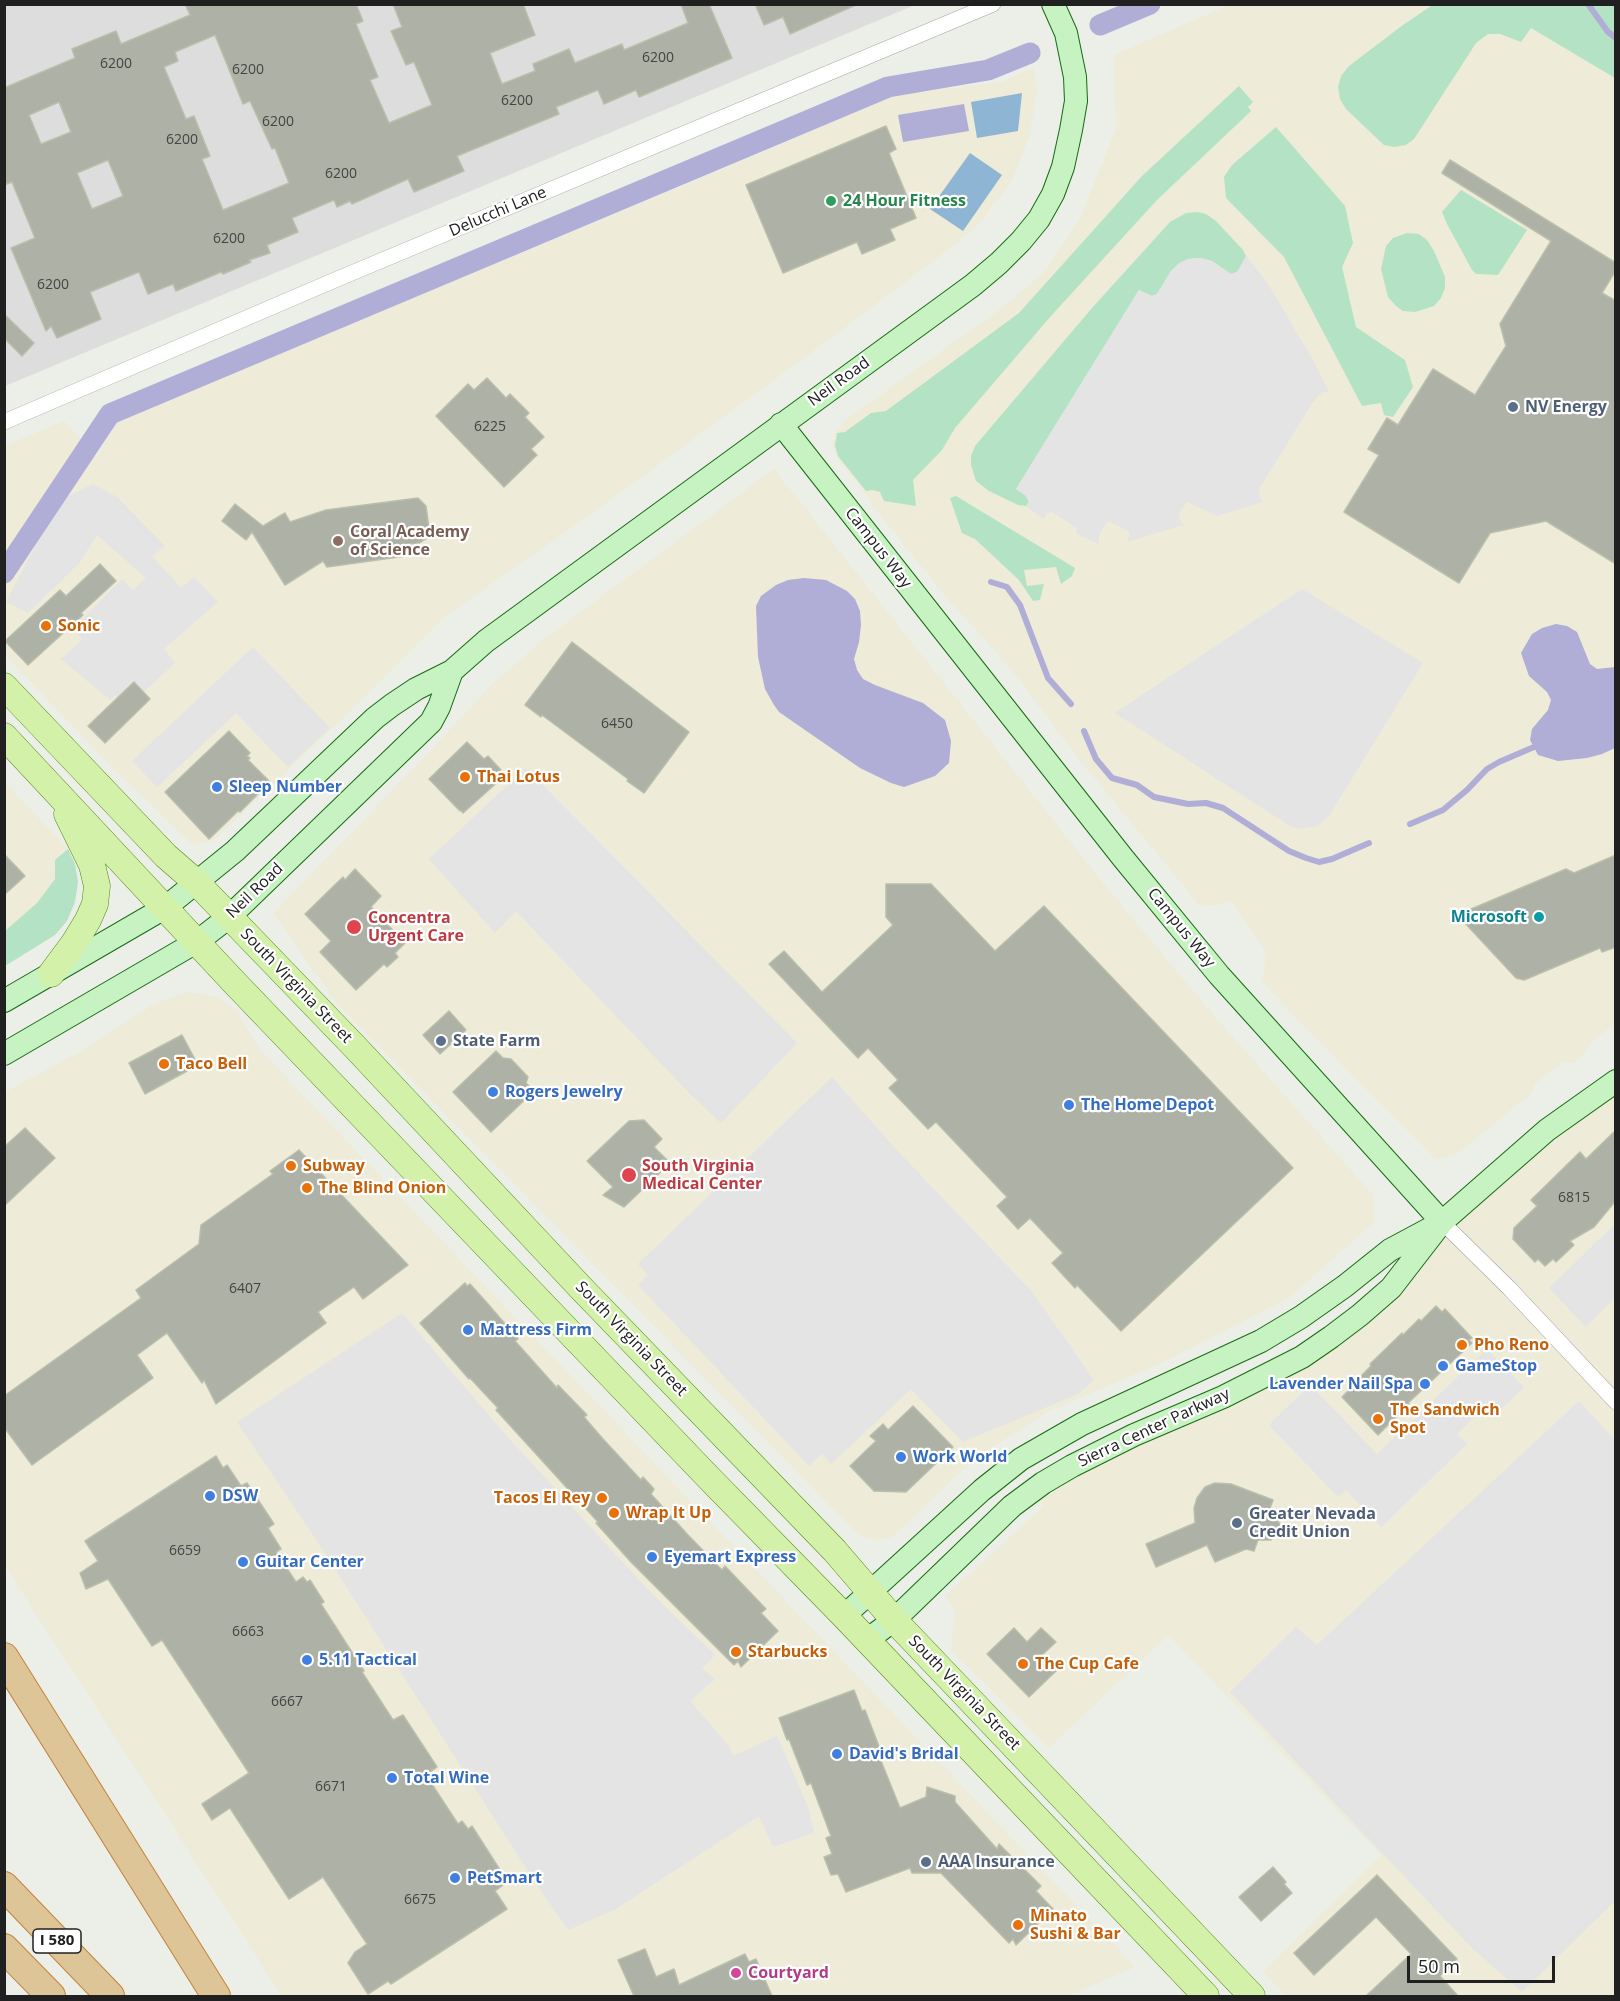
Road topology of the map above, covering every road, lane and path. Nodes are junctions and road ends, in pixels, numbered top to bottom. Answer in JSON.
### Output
{"nodes":[{"id":1,"x":993,"y":4,"type":"edge"},
{"id":2,"x":1053,"y":4,"type":"edge"},
{"id":3,"x":4,"y":422,"type":"edge"},
{"id":4,"x":781,"y":424,"type":"junction"},
{"id":5,"x":452,"y":671,"type":"junction"},
{"id":6,"x":4,"y":686,"type":"edge"},
{"id":7,"x":4,"y":736,"type":"edge"},
{"id":8,"x":55,"y":790,"type":"junction"},
{"id":9,"x":197,"y":883,"type":"junction"},
{"id":10,"x":166,"y":907,"type":"junction"},
{"id":11,"x":229,"y":917,"type":"junction"},
{"id":12,"x":198,"y":941,"type":"junction"},
{"id":13,"x":51,"y":974,"type":"junction"},
{"id":14,"x":4,"y":1001,"type":"edge"},
{"id":15,"x":4,"y":1054,"type":"edge"},
{"id":16,"x":1616,"y":1081,"type":"edge"},
{"id":17,"x":1442,"y":1222,"type":"junction"},
{"id":18,"x":1616,"y":1402,"type":"edge"},
{"id":19,"x":871,"y":1592,"type":"junction"},
{"id":20,"x":844,"y":1616,"type":"junction"},
{"id":21,"x":894,"y":1620,"type":"junction"},
{"id":22,"x":867,"y":1640,"type":"junction"},
{"id":23,"x":4,"y":1657,"type":"edge"},
{"id":24,"x":4,"y":1886,"type":"edge"},
{"id":25,"x":4,"y":1948,"type":"edge"},
{"id":26,"x":51,"y":1996,"type":"edge"},
{"id":27,"x":110,"y":1996,"type":"edge"},
{"id":28,"x":216,"y":1996,"type":"edge"},
{"id":29,"x":1206,"y":1996,"type":"edge"},
{"id":30,"x":1252,"y":1996,"type":"edge"}],
"edges":[{"from":1,"to":3,"type":"street","name":"Delucchi Lane"},
{"from":2,"to":4,"type":"street","name":"Neil Road"},
{"from":4,"to":5,"type":"street","name":"Neil Road"},
{"from":4,"to":17,"type":"street","name":"Campus Way"},
{"from":5,"to":9,"type":"street","name":"Neil Road"},
{"from":5,"to":11,"type":"street","name":"Neil Road"},
{"from":6,"to":9,"type":"main road","name":"South Virginia Street"},
{"from":7,"to":8,"type":"main road","name":"South Virginia Street"},
{"from":8,"to":10,"type":"main road","name":"South Virginia Street"},
{"from":8,"to":13,"type":"main road"},
{"from":9,"to":10,"type":"street","name":"Neil Road"},
{"from":9,"to":11,"type":"main road","name":"South Virginia Street"},
{"from":10,"to":12,"type":"main road","name":"South Virginia Street"},
{"from":10,"to":13,"type":"street","name":"Neil Road"},
{"from":11,"to":12,"type":"street","name":"Neil Road"},
{"from":11,"to":19,"type":"main road","name":"South Virginia Street"},
{"from":12,"to":15,"type":"street","name":"Neil Road"},
{"from":12,"to":20,"type":"main road","name":"South Virginia Street"},
{"from":13,"to":14,"type":"street","name":"Neil Road"},
{"from":16,"to":17,"type":"street","name":"Sierra Center Parkway"},
{"from":17,"to":18,"type":"street","name":"Campus Way"},
{"from":17,"to":19,"type":"street","name":"Sierra Center Parkway"},
{"from":17,"to":21,"type":"street","name":"Sierra Center Parkway"},
{"from":19,"to":20,"type":"street","name":"Sierra Center Parkway"},
{"from":19,"to":21,"type":"main road","name":"South Virginia Street"},
{"from":20,"to":22,"type":"main road","name":"South Virginia Street"},
{"from":21,"to":22,"type":"street","name":"Sierra Center Parkway"},
{"from":21,"to":30,"type":"main road","name":"South Virginia Street"},
{"from":22,"to":29,"type":"main road","name":"South Virginia Street"},
{"from":23,"to":28,"type":"highway"},
{"from":24,"to":27,"type":"highway","number":"I 580"},
{"from":25,"to":26,"type":"highway","number":"I 580"}]}
